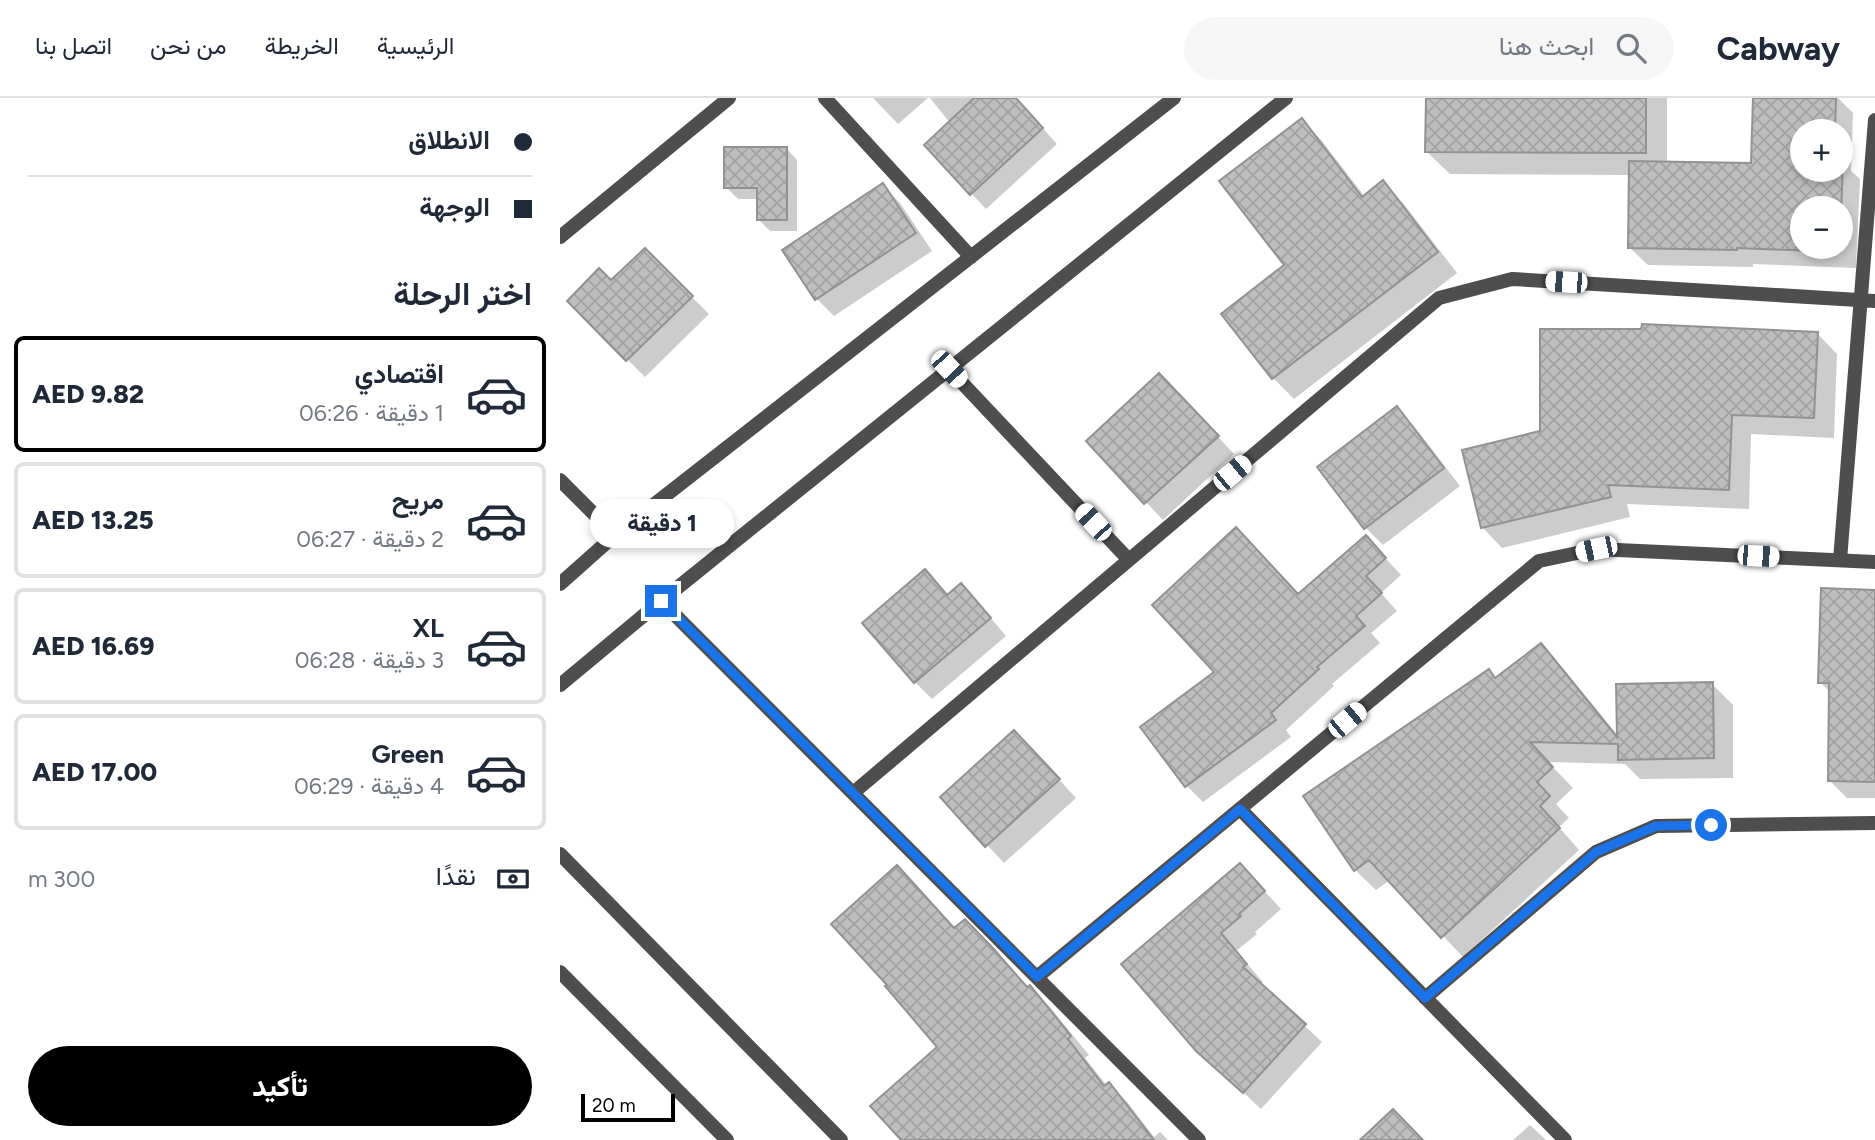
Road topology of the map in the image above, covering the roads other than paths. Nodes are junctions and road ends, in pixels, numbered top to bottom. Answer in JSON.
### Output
{"nodes":[{"id":1,"x":729,"y":98,"type":"edge"},
{"id":2,"x":825,"y":98,"type":"edge"},
{"id":3,"x":1174,"y":98,"type":"edge"},
{"id":4,"x":1286,"y":98,"type":"edge"},
{"id":5,"x":1875,"y":120,"type":"edge"},
{"id":6,"x":560,"y":237,"type":"edge"},
{"id":7,"x":971,"y":257,"type":"junction"},
{"id":8,"x":1868,"y":300,"type":"edge"},
{"id":9,"x":949,"y":369,"type":"junction"},
{"id":10,"x":560,"y":480,"type":"edge"},
{"id":11,"x":615,"y":535,"type":"junction"},
{"id":12,"x":1129,"y":560,"type":"junction"},
{"id":13,"x":1840,"y":560,"type":"junction"},
{"id":14,"x":1875,"y":562,"type":"edge"},
{"id":15,"x":560,"y":584,"type":"edge"},
{"id":16,"x":661,"y":601,"type":"junction"},
{"id":17,"x":560,"y":685,"type":"edge"},
{"id":18,"x":853,"y":793,"type":"junction"},
{"id":19,"x":1240,"y":809,"type":"junction"},
{"id":20,"x":1875,"y":823,"type":"edge"},
{"id":21,"x":560,"y":855,"type":"edge"},
{"id":22,"x":560,"y":972,"type":"edge"},
{"id":23,"x":1037,"y":977,"type":"junction"},
{"id":24,"x":1425,"y":998,"type":"junction"},
{"id":25,"x":727,"y":1140,"type":"edge"},
{"id":26,"x":841,"y":1140,"type":"edge"},
{"id":27,"x":1199,"y":1140,"type":"edge"},
{"id":28,"x":1565,"y":1140,"type":"edge"}],
"edges":[{"from":1,"to":6,"type":"street"},
{"from":2,"to":7,"type":"street"},
{"from":3,"to":7,"type":"street"},
{"from":4,"to":9,"type":"street"},
{"from":5,"to":8,"type":"street"},
{"from":7,"to":11,"type":"street"},
{"from":8,"to":12,"type":"street"},
{"from":8,"to":13,"type":"street"},
{"from":9,"to":12,"type":"street"},
{"from":9,"to":16,"type":"street"},
{"from":10,"to":11,"type":"street"},
{"from":11,"to":15,"type":"street"},
{"from":12,"to":18,"type":"street"},
{"from":13,"to":14,"type":"street"},
{"from":13,"to":19,"type":"street"},
{"from":16,"to":17,"type":"street"},
{"from":16,"to":18,"type":"street"},
{"from":18,"to":23,"type":"street"},
{"from":19,"to":23,"type":"street"},
{"from":19,"to":24,"type":"street"},
{"from":20,"to":24,"type":"street"},
{"from":21,"to":26,"type":"street"},
{"from":22,"to":25,"type":"street"},
{"from":23,"to":27,"type":"street"},
{"from":24,"to":28,"type":"street"}]}
